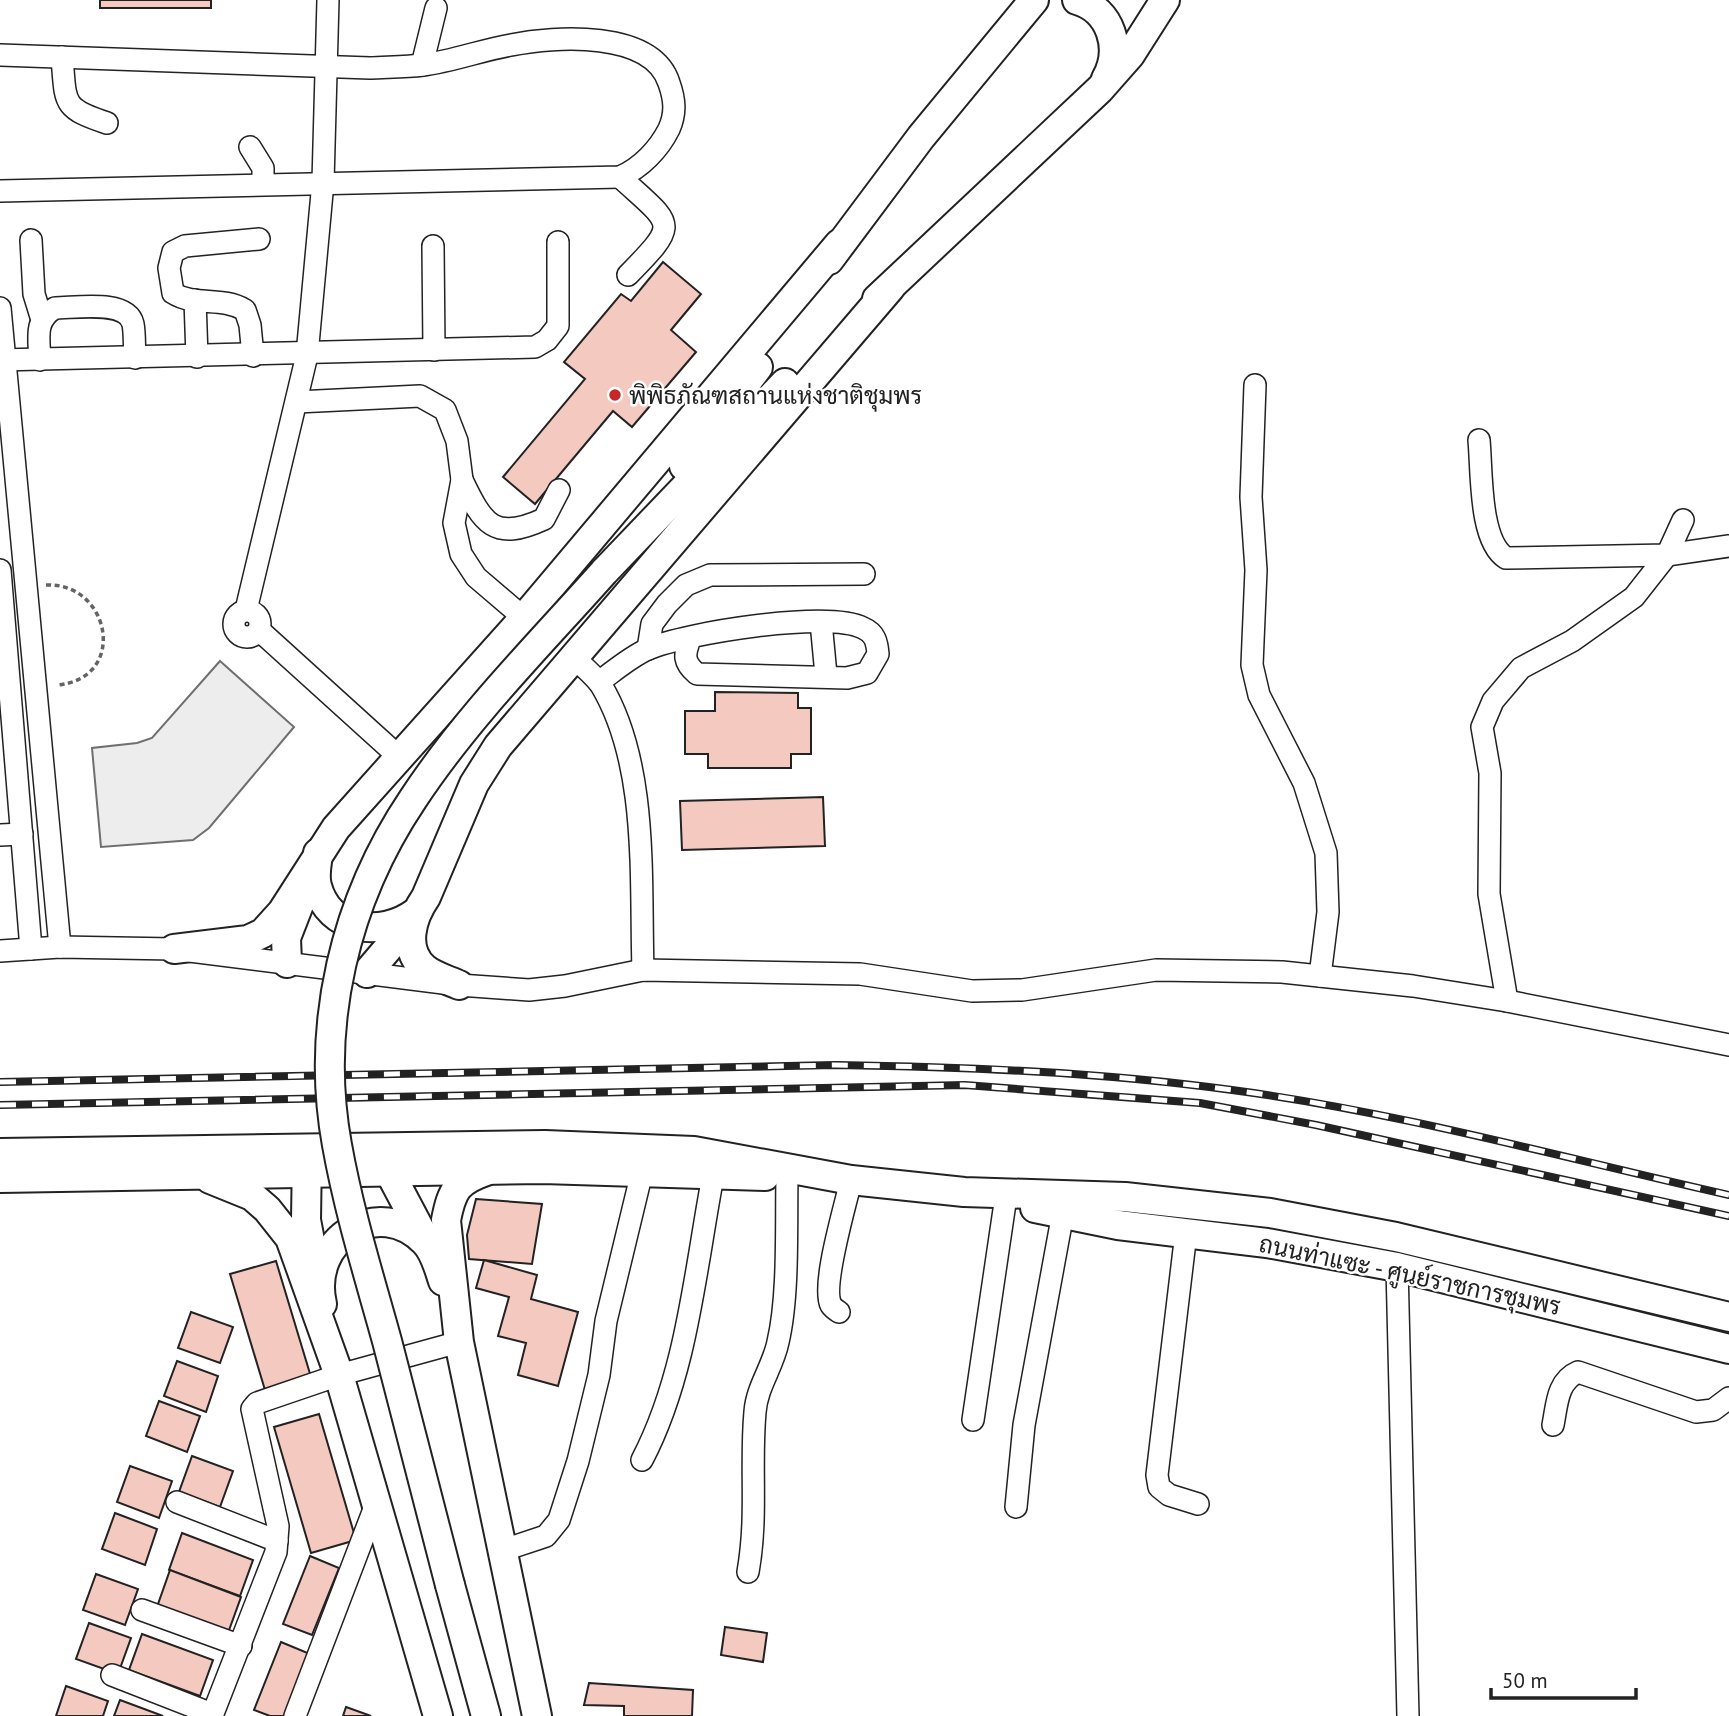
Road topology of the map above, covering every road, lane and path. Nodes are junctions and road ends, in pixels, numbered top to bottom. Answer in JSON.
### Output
{"nodes":[{"id":1,"x":328,"y":0,"type":"edge"},
{"id":2,"x":1077,"y":0,"type":"edge"},
{"id":3,"x":1165,"y":0,"type":"edge"},
{"id":4,"x":1035,"y":4,"type":"edge"},
{"id":5,"x":436,"y":8,"type":"dead end"},
{"id":6,"x":0,"y":55,"type":"edge"},
{"id":7,"x":62,"y":57,"type":"junction"},
{"id":8,"x":324,"y":65,"type":"junction"},
{"id":9,"x":422,"y":65,"type":"junction"},
{"id":10,"x":1100,"y":89,"type":"junction"},
{"id":11,"x":107,"y":123,"type":"dead end"},
{"id":12,"x":250,"y":147,"type":"dead end"},
{"id":13,"x":620,"y":177,"type":"junction"},
{"id":14,"x":323,"y":182,"type":"junction"},
{"id":15,"x":263,"y":184,"type":"junction"},
{"id":16,"x":0,"y":191,"type":"edge"},
{"id":17,"x":259,"y":239,"type":"dead end"},
{"id":18,"x":31,"y":240,"type":"dead end"},
{"id":19,"x":558,"y":242,"type":"dead end"},
{"id":20,"x":839,"y":244,"type":"junction"},
{"id":21,"x":433,"y":246,"type":"dead end"},
{"id":22,"x":628,"y":275,"type":"dead end"},
{"id":23,"x":890,"y":288,"type":"junction"},
{"id":24,"x":195,"y":300,"type":"junction"},
{"id":25,"x":0,"y":307,"type":"edge"},
{"id":26,"x":41,"y":320,"type":"junction"},
{"id":27,"x":434,"y":350,"type":"junction"},
{"id":28,"x":307,"y":355,"type":"junction"},
{"id":29,"x":253,"y":356,"type":"junction"},
{"id":30,"x":197,"y":357,"type":"junction"},
{"id":31,"x":135,"y":358,"type":"junction"},
{"id":32,"x":3,"y":360,"type":"edge"},
{"id":33,"x":40,"y":360,"type":"junction"},
{"id":34,"x":1255,"y":386,"type":"dead end"},
{"id":35,"x":297,"y":402,"type":"junction"},
{"id":36,"x":1479,"y":440,"type":"dead end"},
{"id":37,"x":462,"y":480,"type":"junction"},
{"id":38,"x":559,"y":490,"type":"dead end"},
{"id":39,"x":1684,"y":520,"type":"dead end"},
{"id":40,"x":1729,"y":546,"type":"edge"},
{"id":41,"x":1667,"y":555,"type":"junction"},
{"id":42,"x":24,"y":560,"type":"junction"},
{"id":43,"x":0,"y":562,"type":"edge"},
{"id":44,"x":0,"y":570,"type":"edge"},
{"id":45,"x":604,"y":572,"type":"junction"},
{"id":46,"x":864,"y":575,"type":"dead end"},
{"id":47,"x":26,"y":586,"type":"junction"},
{"id":48,"x":524,"y":618,"type":"junction"},
{"id":49,"x":821,"y":622,"type":"junction"},
{"id":50,"x":690,"y":639,"type":"junction"},
{"id":51,"x":648,"y":649,"type":"junction"},
{"id":52,"x":575,"y":658,"type":"junction"},
{"id":53,"x":827,"y":675,"type":"junction"},
{"id":54,"x":599,"y":682,"type":"junction"},
{"id":55,"x":36,"y":686,"type":"junction"},
{"id":56,"x":6,"y":713,"type":"edge"},
{"id":57,"x":398,"y":756,"type":"junction"},
{"id":58,"x":22,"y":834,"type":"junction"},
{"id":59,"x":0,"y":835,"type":"edge"},
{"id":60,"x":317,"y":865,"type":"junction"},
{"id":61,"x":409,"y":918,"type":"junction"},
{"id":62,"x":60,"y":947,"type":"junction"},
{"id":63,"x":31,"y":949,"type":"junction"},
{"id":64,"x":174,"y":949,"type":"junction"},
{"id":65,"x":0,"y":951,"type":"edge"},
{"id":66,"x":287,"y":963,"type":"junction"},
{"id":67,"x":643,"y":970,"type":"junction"},
{"id":68,"x":368,"y":973,"type":"junction"},
{"id":69,"x":1320,"y":976,"type":"junction"},
{"id":70,"x":458,"y":985,"type":"junction"},
{"id":71,"x":1507,"y":1001,"type":"junction"},
{"id":72,"x":1729,"y":1045,"type":"edge"},
{"id":73,"x":0,"y":1153,"type":"edge"},
{"id":74,"x":307,"y":1160,"type":"junction"},
{"id":75,"x":387,"y":1160,"type":"junction"},
{"id":76,"x":489,"y":1170,"type":"junction"},
{"id":77,"x":642,"y":1172,"type":"junction"},
{"id":78,"x":199,"y":1175,"type":"junction"},
{"id":79,"x":713,"y":1176,"type":"junction"},
{"id":80,"x":816,"y":1176,"type":"junction"},
{"id":81,"x":787,"y":1177,"type":"junction"},
{"id":82,"x":0,"y":1178,"type":"edge"},
{"id":83,"x":851,"y":1180,"type":"junction"},
{"id":84,"x":964,"y":1192,"type":"junction"},
{"id":85,"x":1005,"y":1203,"type":"junction"},
{"id":86,"x":1063,"y":1213,"type":"junction"},
{"id":87,"x":1186,"y":1233,"type":"junction"},
{"id":88,"x":1396,"y":1237,"type":"junction"},
{"id":89,"x":427,"y":1243,"type":"junction"},
{"id":90,"x":1397,"y":1268,"type":"junction"},
{"id":91,"x":318,"y":1287,"type":"junction"},
{"id":92,"x":839,"y":1312,"type":"dead end"},
{"id":93,"x":1729,"y":1317,"type":"edge"},
{"id":94,"x":459,"y":1342,"type":"junction"},
{"id":95,"x":1729,"y":1349,"type":"edge"},
{"id":96,"x":339,"y":1375,"type":"junction"},
{"id":97,"x":1729,"y":1398,"type":"edge"},
{"id":98,"x":973,"y":1420,"type":"dead end"},
{"id":99,"x":1553,"y":1425,"type":"dead end"},
{"id":100,"x":642,"y":1460,"type":"dead end"},
{"id":101,"x":177,"y":1502,"type":"dead end"},
{"id":102,"x":376,"y":1504,"type":"junction"},
{"id":103,"x":1198,"y":1504,"type":"dead end"},
{"id":104,"x":1016,"y":1507,"type":"dead end"},
{"id":105,"x":277,"y":1541,"type":"junction"},
{"id":106,"x":504,"y":1550,"type":"junction"},
{"id":107,"x":748,"y":1572,"type":"dead end"},
{"id":108,"x":142,"y":1610,"type":"dead end"},
{"id":109,"x":241,"y":1646,"type":"junction"},
{"id":110,"x":112,"y":1675,"type":"dead end"},
{"id":111,"x":212,"y":1715,"type":"edge"},
{"id":112,"x":295,"y":1716,"type":"edge"},
{"id":113,"x":438,"y":1716,"type":"edge"},
{"id":114,"x":486,"y":1716,"type":"edge"},
{"id":115,"x":537,"y":1716,"type":"edge"},
{"id":116,"x":1408,"y":1716,"type":"edge"}],
"edges":[{"from":1,"to":8,"type":"street"},
{"from":2,"to":10,"type":"main road"},
{"from":3,"to":10,"type":"main road"},
{"from":4,"to":20,"type":"main road"},
{"from":5,"to":9,"type":"street"},
{"from":6,"to":7,"type":"street"},
{"from":7,"to":8,"type":"street"},
{"from":7,"to":11,"type":"street"},
{"from":8,"to":9,"type":"street"},
{"from":8,"to":14,"type":"street"},
{"from":9,"to":13,"type":"street"},
{"from":10,"to":23,"type":"main road"},
{"from":12,"to":15,"type":"street"},
{"from":13,"to":14,"type":"street"},
{"from":13,"to":22,"type":"street"},
{"from":14,"to":15,"type":"street"},
{"from":14,"to":28,"type":"street"},
{"from":15,"to":16,"type":"street"},
{"from":17,"to":24,"type":"street"},
{"from":18,"to":26,"type":"street"},
{"from":19,"to":27,"type":"street"},
{"from":20,"to":45,"type":"main road"},
{"from":20,"to":48,"type":"main road"},
{"from":21,"to":27,"type":"street"},
{"from":23,"to":45,"type":"main road"},
{"from":23,"to":52,"type":"main road"},
{"from":24,"to":29,"type":"street"},
{"from":24,"to":30,"type":"street"},
{"from":25,"to":32,"type":"street"},
{"from":26,"to":31,"type":"street"},
{"from":26,"to":33,"type":"street"},
{"from":27,"to":28,"type":"street"},
{"from":28,"to":29,"type":"street"},
{"from":28,"to":35,"type":"street"},
{"from":29,"to":30,"type":"street"},
{"from":30,"to":31,"type":"street"},
{"from":31,"to":33,"type":"street"},
{"from":32,"to":33,"type":"street"},
{"from":32,"to":42,"type":"street"},
{"from":34,"to":69,"type":"street"},
{"from":35,"to":37,"type":"street"},
{"from":35,"to":57,"type":"street"},
{"from":36,"to":41,"type":"street"},
{"from":37,"to":38,"type":"street"},
{"from":37,"to":48,"type":"street"},
{"from":39,"to":41,"type":"street"},
{"from":40,"to":41,"type":"street"},
{"from":41,"to":71,"type":"street"},
{"from":42,"to":43,"type":"street"},
{"from":42,"to":47,"type":"street"},
{"from":44,"to":56,"type":"street"},
{"from":45,"to":114,"type":"main road","bridge":true},
{"from":46,"to":51,"type":"street"},
{"from":47,"to":55,"type":"street"},
{"from":47,"to":55,"type":"path"},
{"from":48,"to":57,"type":"main road"},
{"from":49,"to":50,"type":"street"},
{"from":49,"to":53,"type":"street"},
{"from":49,"to":53,"type":"street"},
{"from":50,"to":51,"type":"street"},
{"from":50,"to":53,"type":"street"},
{"from":51,"to":54,"type":"street"},
{"from":52,"to":54,"type":"street"},
{"from":52,"to":61,"type":"main road"},
{"from":54,"to":67,"type":"street"},
{"from":55,"to":62,"type":"street"},
{"from":56,"to":58,"type":"street"},
{"from":57,"to":60,"type":"main road"},
{"from":58,"to":59,"type":"street"},
{"from":58,"to":63,"type":"street"},
{"from":60,"to":61,"type":"main road"},
{"from":60,"to":64,"type":"main road"},
{"from":60,"to":66,"type":"main road"},
{"from":61,"to":68,"type":"main road"},
{"from":61,"to":70,"type":"main road"},
{"from":62,"to":63,"type":"street"},
{"from":62,"to":64,"type":"street"},
{"from":63,"to":65,"type":"street"},
{"from":64,"to":66,"type":"street"},
{"from":66,"to":68,"type":"street"},
{"from":67,"to":69,"type":"street"},
{"from":67,"to":70,"type":"street"},
{"from":68,"to":70,"type":"street"},
{"from":69,"to":71,"type":"street"},
{"from":71,"to":72,"type":"street"},
{"from":73,"to":74,"type":"main road"},
{"from":74,"to":75,"type":"main road"},
{"from":74,"to":78,"type":"main road"},
{"from":74,"to":91,"type":"main road"},
{"from":75,"to":76,"type":"main road"},
{"from":75,"to":80,"type":"main road"},
{"from":75,"to":89,"type":"main road"},
{"from":76,"to":77,"type":"main road"},
{"from":76,"to":94,"type":"main road"},
{"from":77,"to":79,"type":"main road"},
{"from":77,"to":106,"type":"street"},
{"from":78,"to":82,"type":"main road"},
{"from":78,"to":96,"type":"main road"},
{"from":79,"to":81,"type":"main road"},
{"from":79,"to":100,"type":"street"},
{"from":80,"to":81,"type":"main road"},
{"from":80,"to":83,"type":"main road","name":"ถนนท่าแซะ - ศูนย์ราชการชุมพร"},
{"from":81,"to":107,"type":"street"},
{"from":83,"to":84,"type":"main road","name":"ถนนท่าแซะ - ศูนย์ราชการชุมพร"},
{"from":83,"to":92,"type":"street"},
{"from":84,"to":85,"type":"main road","name":"ถนนท่าแซะ - ศูนย์ราชการชุมพร"},
{"from":84,"to":88,"type":"main road","name":"ถนนท่าแซะ - ศูนย์ราชการชุมพร"},
{"from":85,"to":86,"type":"main road","name":"ถนนท่าแซะ - ศูนย์ราชการชุมพร"},
{"from":85,"to":98,"type":"street"},
{"from":86,"to":87,"type":"main road","name":"ถนนท่าแซะ - ศูนย์ราชการชุมพร"},
{"from":86,"to":104,"type":"street"},
{"from":87,"to":90,"type":"main road","name":"ถนนท่าแซะ - ศูนย์ราชการชุมพร"},
{"from":87,"to":103,"type":"street"},
{"from":88,"to":90,"type":"main road"},
{"from":88,"to":93,"type":"main road","name":"ถนนท่าแซะ - ศูนย์ราชการชุมพร"},
{"from":89,"to":91,"type":"main road"},
{"from":89,"to":94,"type":"main road"},
{"from":90,"to":95,"type":"main road","name":"ถนนท่าแซะ - ศูนย์ราชการชุมพร"},
{"from":90,"to":116,"type":"street"},
{"from":91,"to":96,"type":"main road"},
{"from":94,"to":96,"type":"street"},
{"from":94,"to":106,"type":"main road"},
{"from":96,"to":102,"type":"main road"},
{"from":96,"to":105,"type":"street"},
{"from":97,"to":99,"type":"street"},
{"from":101,"to":105,"type":"street"},
{"from":102,"to":112,"type":"street"},
{"from":102,"to":113,"type":"main road"},
{"from":105,"to":109,"type":"street"},
{"from":106,"to":115,"type":"main road"},
{"from":108,"to":109,"type":"street"},
{"from":109,"to":111,"type":"street"},
{"from":110,"to":111,"type":"street"}]}
